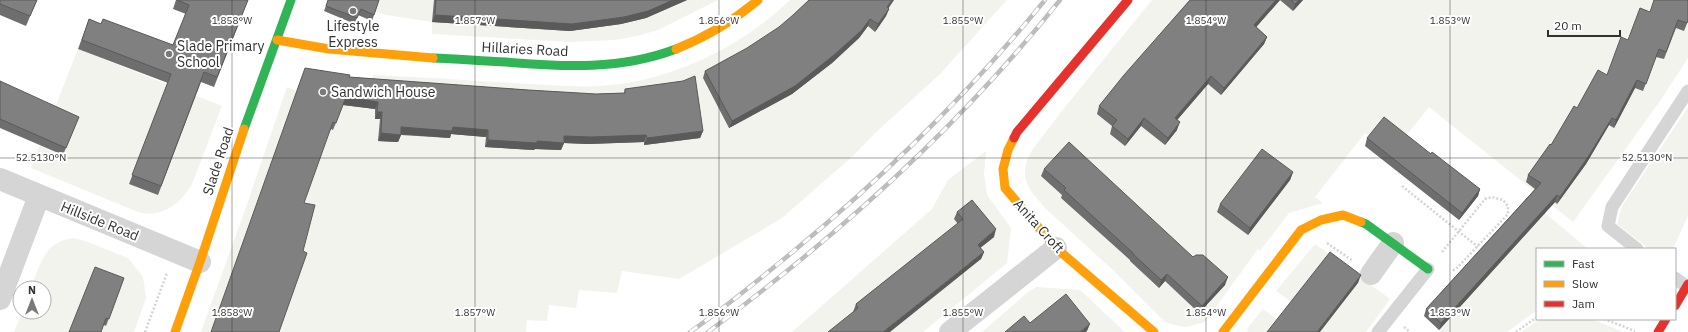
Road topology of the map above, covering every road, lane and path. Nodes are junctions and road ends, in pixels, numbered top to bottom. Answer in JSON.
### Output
{"nodes":[{"id":1,"x":291,"y":0,"type":"edge"},
{"id":2,"x":758,"y":0,"type":"edge"},
{"id":3,"x":1128,"y":0,"type":"edge"},
{"id":4,"x":277,"y":40,"type":"junction"},
{"id":5,"x":1688,"y":91,"type":"edge"},
{"id":6,"x":0,"y":179,"type":"edge"},
{"id":7,"x":1402,"y":186,"type":"dead end"},
{"id":8,"x":39,"y":196,"type":"junction"},
{"id":9,"x":1459,"y":231,"type":"junction"},
{"id":10,"x":1393,"y":243,"type":"junction"},
{"id":11,"x":1478,"y":247,"type":"junction"},
{"id":12,"x":1056,"y":248,"type":"junction"},
{"id":13,"x":1636,"y":248,"type":"edge"},
{"id":14,"x":175,"y":252,"type":"junction"},
{"id":15,"x":200,"y":262,"type":"junction"},
{"id":16,"x":1428,"y":269,"type":"junction"},
{"id":17,"x":1446,"y":272,"type":"dead end"},
{"id":18,"x":1371,"y":274,"type":"dead end"},
{"id":19,"x":1676,"y":279,"type":"edge"},
{"id":20,"x":1687,"y":286,"type":"edge"},
{"id":21,"x":0,"y":299,"type":"edge"},
{"id":22,"x":1676,"y":304,"type":"edge"},
{"id":23,"x":1536,"y":318,"type":"edge"},
{"id":24,"x":1607,"y":320,"type":"edge"},
{"id":25,"x":1665,"y":320,"type":"edge"},
{"id":26,"x":145,"y":332,"type":"edge"},
{"id":27,"x":175,"y":332,"type":"edge"},
{"id":28,"x":950,"y":332,"type":"edge"},
{"id":29,"x":1154,"y":332,"type":"edge"},
{"id":30,"x":1222,"y":332,"type":"edge"},
{"id":31,"x":1378,"y":332,"type":"edge"},
{"id":32,"x":1516,"y":332,"type":"edge"},
{"id":33,"x":1637,"y":332,"type":"edge"},
{"id":34,"x":1658,"y":332,"type":"edge"}],
"edges":[{"from":1,"to":4,"type":"street","name":"Slade Road"},
{"from":2,"to":4,"type":"street","name":"Hillaries Road"},
{"from":3,"to":12,"type":"street","name":"Anita Croft"},
{"from":4,"to":15,"type":"street","name":"Slade Road"},
{"from":5,"to":13,"type":"lane"},
{"from":6,"to":8,"type":"street","name":"Hillside Road"},
{"from":7,"to":9,"type":"path"},
{"from":8,"to":14,"type":"street","name":"Hillside Road"},
{"from":8,"to":21,"type":"street"},
{"from":9,"to":11,"type":"path"},
{"from":9,"to":11,"type":"path"},
{"from":9,"to":16,"type":"path"},
{"from":10,"to":16,"type":"street"},
{"from":10,"to":18,"type":"street"},
{"from":10,"to":30,"type":"street"},
{"from":11,"to":17,"type":"path"},
{"from":12,"to":28,"type":"street"},
{"from":12,"to":29,"type":"street","name":"Anita Croft"},
{"from":14,"to":15,"type":"street","name":"Hillside Road"},
{"from":14,"to":26,"type":"path"},
{"from":15,"to":27,"type":"street","name":"Slade Road"},
{"from":16,"to":31,"type":"lane"},
{"from":19,"to":20,"type":"lane"},
{"from":20,"to":22,"type":"street"},
{"from":23,"to":32,"type":"path"},
{"from":24,"to":33,"type":"path"},
{"from":25,"to":34,"type":"street"}]}
